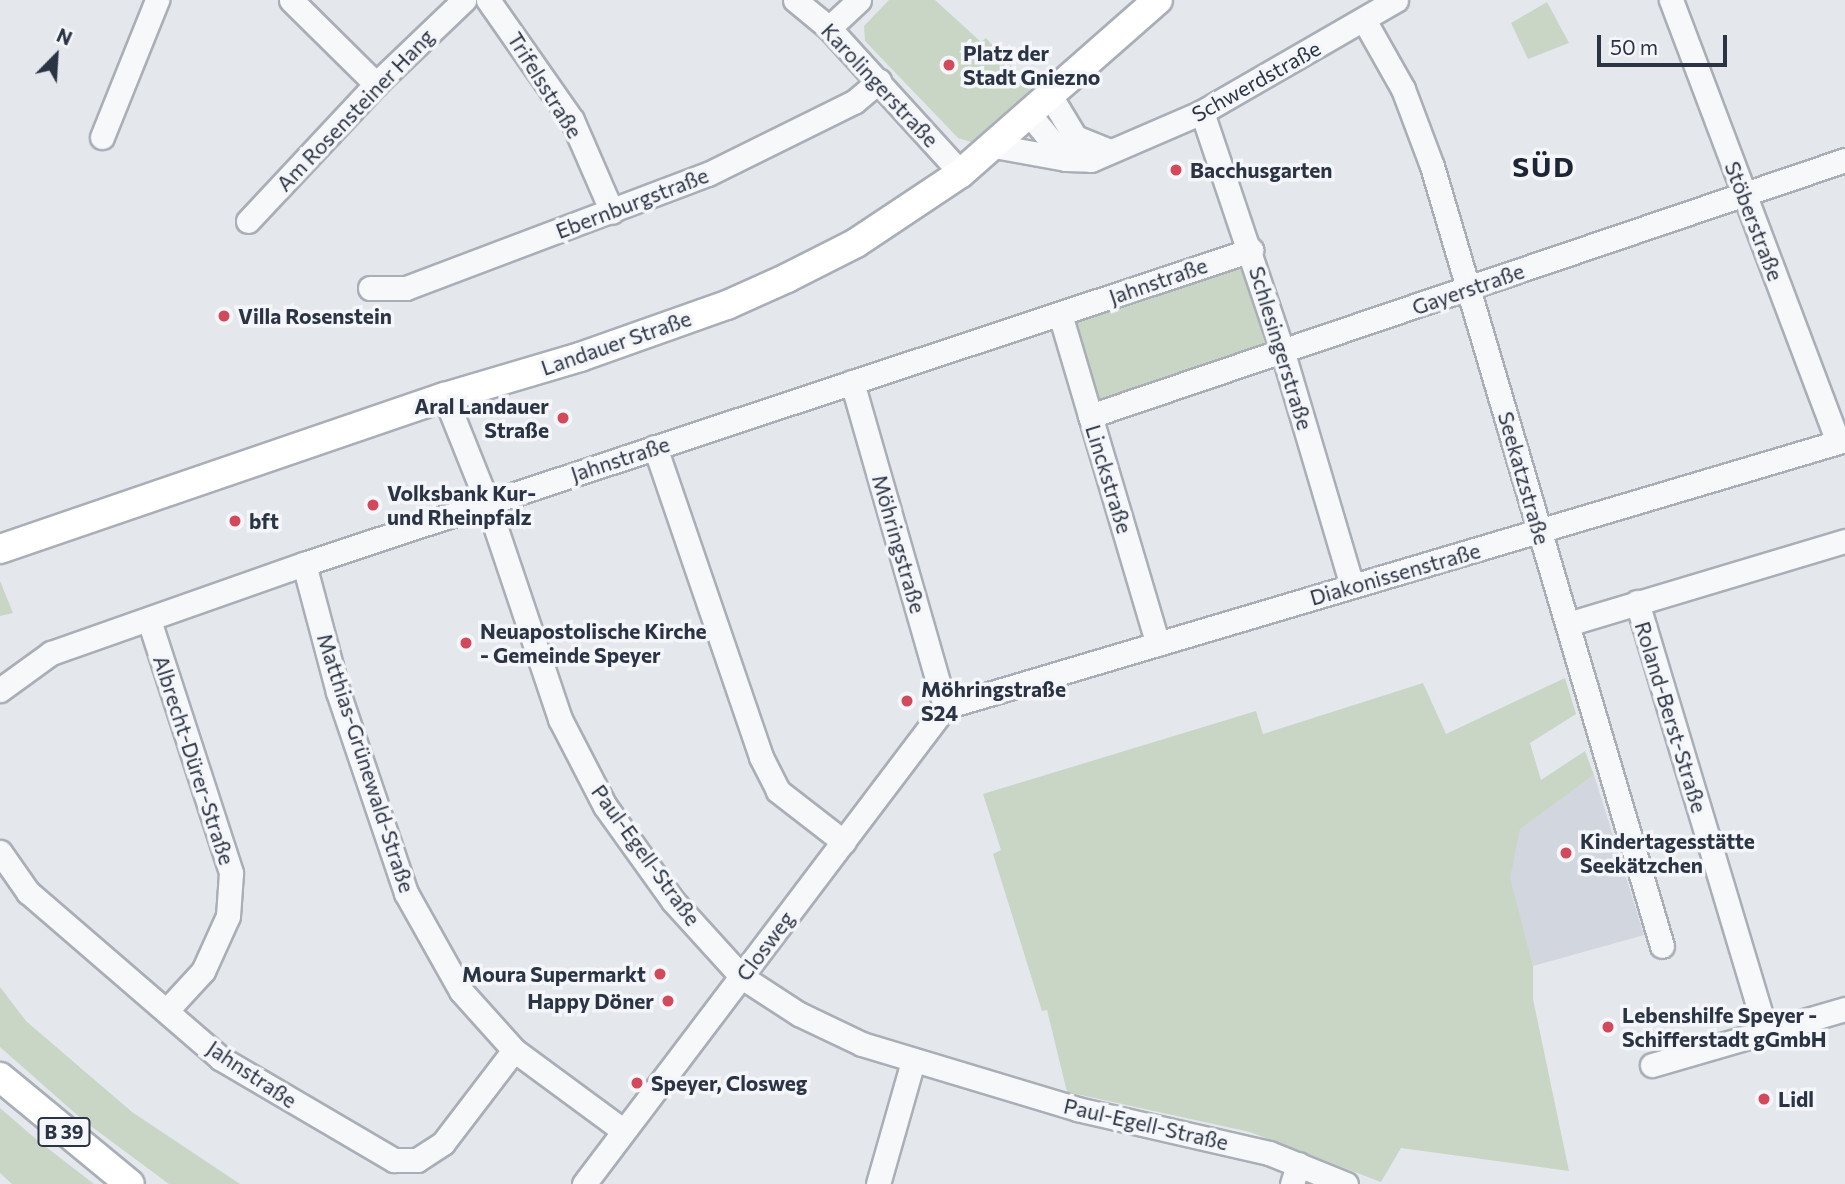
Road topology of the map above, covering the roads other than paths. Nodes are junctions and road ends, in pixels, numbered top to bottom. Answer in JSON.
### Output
{"nodes":[{"id":1,"x":157,"y":0,"type":"edge"},
{"id":2,"x":291,"y":0,"type":"edge"},
{"id":3,"x":464,"y":0,"type":"edge"},
{"id":4,"x":488,"y":0,"type":"edge"},
{"id":5,"x":795,"y":0,"type":"edge"},
{"id":6,"x":859,"y":0,"type":"edge"},
{"id":7,"x":1158,"y":0,"type":"edge"},
{"id":8,"x":1396,"y":0,"type":"edge"},
{"id":9,"x":1671,"y":0,"type":"edge"},
{"id":10,"x":1364,"y":20,"type":"junction"},
{"id":11,"x":829,"y":28,"type":"junction"},
{"id":12,"x":879,"y":81,"type":"junction"},
{"id":13,"x":376,"y":84,"type":"junction"},
{"id":14,"x":1051,"y":97,"type":"junction"},
{"id":15,"x":1202,"y":113,"type":"junction"},
{"id":16,"x":1030,"y":115,"type":"junction"},
{"id":17,"x":102,"y":137,"type":"dead end"},
{"id":18,"x":994,"y":146,"type":"junction"},
{"id":19,"x":1110,"y":151,"type":"junction"},
{"id":20,"x":1066,"y":159,"type":"junction"},
{"id":21,"x":1845,"y":160,"type":"edge"},
{"id":22,"x":961,"y":173,"type":"junction"},
{"id":23,"x":1743,"y":193,"type":"junction"},
{"id":24,"x":612,"y":212,"type":"junction"},
{"id":25,"x":248,"y":221,"type":"dead end"},
{"id":26,"x":1251,"y":250,"type":"junction"},
{"id":27,"x":370,"y":288,"type":"dead end"},
{"id":28,"x":1468,"y":289,"type":"junction"},
{"id":29,"x":1059,"y":314,"type":"junction"},
{"id":30,"x":1283,"y":353,"type":"junction"},
{"id":31,"x":852,"y":382,"type":"junction"},
{"id":32,"x":445,"y":397,"type":"junction"},
{"id":33,"x":1090,"y":416,"type":"junction"},
{"id":34,"x":1841,"y":441,"type":"edge"},
{"id":35,"x":655,"y":447,"type":"junction"},
{"id":36,"x":487,"y":502,"type":"junction"},
{"id":37,"x":1539,"y":533,"type":"junction"},
{"id":38,"x":1845,"y":541,"type":"edge"},
{"id":39,"x":0,"y":549,"type":"edge"},
{"id":40,"x":304,"y":564,"type":"junction"},
{"id":41,"x":1352,"y":586,"type":"junction"},
{"id":42,"x":1637,"y":603,"type":"junction"},
{"id":43,"x":149,"y":620,"type":"junction"},
{"id":44,"x":1568,"y":624,"type":"junction"},
{"id":45,"x":1158,"y":643,"type":"junction"},
{"id":46,"x":0,"y":690,"type":"edge"},
{"id":47,"x":945,"y":706,"type":"junction"},
{"id":48,"x":844,"y":842,"type":"junction"},
{"id":49,"x":0,"y":852,"type":"edge"},
{"id":50,"x":1662,"y":946,"type":"dead end"},
{"id":51,"x":742,"y":977,"type":"junction"},
{"id":52,"x":168,"y":1009,"type":"junction"},
{"id":53,"x":1845,"y":1009,"type":"edge"},
{"id":54,"x":1766,"y":1032,"type":"junction"},
{"id":55,"x":514,"y":1050,"type":"junction"},
{"id":56,"x":913,"y":1061,"type":"junction"},
{"id":57,"x":1653,"y":1065,"type":"dead end"},
{"id":58,"x":0,"y":1077,"type":"edge"},
{"id":59,"x":621,"y":1129,"type":"junction"},
{"id":60,"x":1295,"y":1174,"type":"edge"},
{"id":61,"x":130,"y":1184,"type":"edge"},
{"id":62,"x":584,"y":1184,"type":"edge"},
{"id":63,"x":878,"y":1184,"type":"edge"},
{"id":64,"x":1346,"y":1184,"type":"edge"}],
"edges":[{"from":1,"to":17,"type":"street"},
{"from":2,"to":13,"type":"street"},
{"from":3,"to":13,"type":"street","name":"Am Rosensteiner Hang"},
{"from":4,"to":24,"type":"street","name":"Trifelsstraße"},
{"from":5,"to":11,"type":"street","name":"Karolingerstraße"},
{"from":6,"to":11,"type":"street"},
{"from":7,"to":14,"type":"main road","name":"Landauer Straße"},
{"from":8,"to":10,"type":"street","name":"Schwerdstraße"},
{"from":9,"to":23,"type":"street","name":"Stöberstraße"},
{"from":10,"to":15,"type":"street","name":"Schwerdstraße"},
{"from":10,"to":28,"type":"street","name":"Seekatzstraße"},
{"from":11,"to":12,"type":"street","name":"Karolingerstraße"},
{"from":12,"to":22,"type":"street","name":"Karolingerstraße"},
{"from":12,"to":24,"type":"street","name":"Ebernburgstraße"},
{"from":13,"to":25,"type":"street","name":"Am Rosensteiner Hang"},
{"from":14,"to":16,"type":"main road","name":"Landauer Straße"},
{"from":14,"to":19,"type":"street"},
{"from":15,"to":19,"type":"street","name":"Schwerdstraße"},
{"from":15,"to":26,"type":"street","name":"Schlesingerstraße"},
{"from":16,"to":18,"type":"main road","name":"Landauer Straße"},
{"from":16,"to":20,"type":"street"},
{"from":18,"to":20,"type":"street","name":"Schwerdstraße"},
{"from":18,"to":22,"type":"main road","name":"Landauer Straße"},
{"from":19,"to":20,"type":"street","name":"Schwerdstraße"},
{"from":21,"to":23,"type":"street","name":"Gayerstraße"},
{"from":22,"to":32,"type":"main road","name":"Landauer Straße"},
{"from":23,"to":28,"type":"street","name":"Gayerstraße"},
{"from":23,"to":34,"type":"street","name":"Stöberstraße"},
{"from":24,"to":27,"type":"street","name":"Ebernburgstraße"},
{"from":26,"to":29,"type":"street","name":"Jahnstraße"},
{"from":26,"to":30,"type":"street","name":"Schlesingerstraße"},
{"from":28,"to":30,"type":"street","name":"Gayerstraße"},
{"from":28,"to":37,"type":"street","name":"Seekatzstraße"},
{"from":29,"to":31,"type":"street","name":"Jahnstraße"},
{"from":29,"to":33,"type":"street","name":"Linckstraße"},
{"from":30,"to":33,"type":"street","name":"Gayerstraße"},
{"from":30,"to":41,"type":"street","name":"Schlesingerstraße"},
{"from":31,"to":35,"type":"street","name":"Jahnstraße"},
{"from":31,"to":47,"type":"street","name":"Möhringstraße"},
{"from":32,"to":36,"type":"street","name":"Paul-Egell-Straße"},
{"from":32,"to":39,"type":"main road","name":"Landauer Straße"},
{"from":33,"to":45,"type":"street","name":"Linckstraße"},
{"from":34,"to":37,"type":"street","name":"Diakonissenstraße"},
{"from":35,"to":36,"type":"street","name":"Jahnstraße"},
{"from":35,"to":48,"type":"street"},
{"from":36,"to":40,"type":"street","name":"Jahnstraße"},
{"from":36,"to":51,"type":"street","name":"Paul-Egell-Straße"},
{"from":37,"to":41,"type":"street","name":"Diakonissenstraße"},
{"from":37,"to":44,"type":"street","name":"Seekatzstraße"},
{"from":38,"to":42,"type":"street"},
{"from":40,"to":43,"type":"street","name":"Jahnstraße"},
{"from":40,"to":55,"type":"street","name":"Matthias-Grünewald-Straße"},
{"from":41,"to":45,"type":"street","name":"Diakonissenstraße"},
{"from":42,"to":44,"type":"street"},
{"from":42,"to":54,"type":"street","name":"Roland-Berst-Straße"},
{"from":43,"to":46,"type":"street","name":"Jahnstraße"},
{"from":43,"to":52,"type":"street","name":"Albrecht-Dürer-Straße"},
{"from":44,"to":50,"type":"street","name":"Seekatzstraße"},
{"from":45,"to":47,"type":"street","name":"Diakonissenstraße"},
{"from":47,"to":48,"type":"street","name":"Closweg"},
{"from":48,"to":51,"type":"street","name":"Closweg"},
{"from":49,"to":52,"type":"street","name":"Jahnstraße"},
{"from":51,"to":56,"type":"street","name":"Paul-Egell-Straße"},
{"from":51,"to":59,"type":"street","name":"Closweg"},
{"from":52,"to":55,"type":"street","name":"Jahnstraße"},
{"from":53,"to":54,"type":"street"},
{"from":54,"to":57,"type":"street"},
{"from":55,"to":59,"type":"street","name":"Matthias-Grünewald-Straße"},
{"from":56,"to":60,"type":"street","name":"Paul-Egell-Straße"},
{"from":56,"to":63,"type":"street"},
{"from":58,"to":61,"type":"main road","number":"B 39"},
{"from":59,"to":62,"type":"street","name":"Closweg"},
{"from":60,"to":64,"type":"street","name":"Paul-Egell-Straße"}]}
